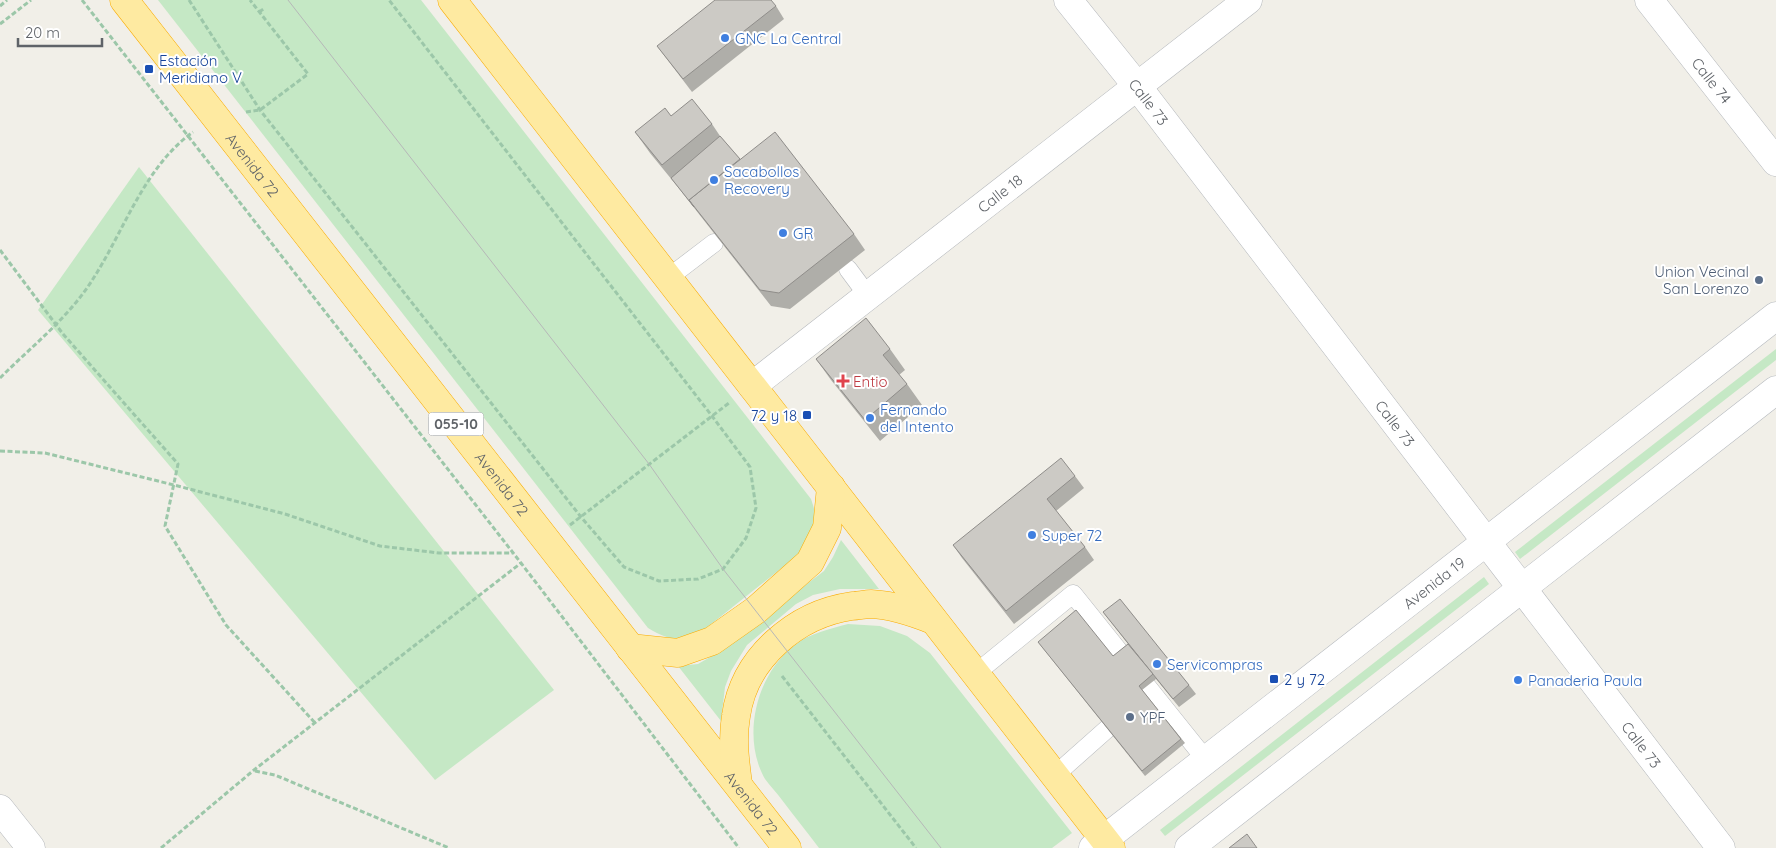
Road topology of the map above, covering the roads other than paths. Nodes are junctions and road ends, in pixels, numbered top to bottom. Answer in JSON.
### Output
{"nodes":[{"id":1,"x":124,"y":0,"type":"edge"},
{"id":2,"x":452,"y":0,"type":"edge"},
{"id":3,"x":1068,"y":0,"type":"edge"},
{"id":4,"x":1248,"y":0,"type":"edge"},
{"id":5,"x":1649,"y":0,"type":"edge"},
{"id":6,"x":1136,"y":86,"type":"junction"},
{"id":7,"x":1776,"y":162,"type":"edge"},
{"id":8,"x":714,"y":243,"type":"edge"},
{"id":9,"x":848,"y":269,"type":"dead end"},
{"id":10,"x":668,"y":278,"type":"junction"},
{"id":11,"x":868,"y":296,"type":"junction"},
{"id":12,"x":1776,"y":316,"type":"edge"},
{"id":13,"x":752,"y":386,"type":"junction"},
{"id":14,"x":1776,"y":390,"type":"edge"},
{"id":15,"x":831,"y":487,"type":"junction"},
{"id":16,"x":1486,"y":542,"type":"junction"},
{"id":17,"x":1521,"y":589,"type":"junction"},
{"id":18,"x":933,"y":620,"type":"junction"},
{"id":19,"x":630,"y":648,"type":"junction"},
{"id":20,"x":975,"y":674,"type":"junction"},
{"id":21,"x":1150,"y":691,"type":"junction"},
{"id":22,"x":1206,"y":760,"type":"junction"},
{"id":23,"x":1054,"y":776,"type":"junction"},
{"id":24,"x":739,"y":787,"type":"junction"},
{"id":25,"x":0,"y":809,"type":"edge"},
{"id":26,"x":1103,"y":845,"type":"edge"},
{"id":27,"x":30,"y":848,"type":"edge"},
{"id":28,"x":786,"y":848,"type":"edge"},
{"id":29,"x":1189,"y":848,"type":"edge"},
{"id":30,"x":1721,"y":848,"type":"edge"}],
"edges":[{"from":1,"to":19,"type":"highway","name":"Avenida 72","number":"055-10"},
{"from":2,"to":10,"type":"highway"},
{"from":3,"to":6,"type":"street","name":"Calle 73"},
{"from":4,"to":6,"type":"street","name":"Calle 18"},
{"from":5,"to":7,"type":"street","name":"Calle 74"},
{"from":6,"to":11,"type":"street","name":"Calle 18"},
{"from":6,"to":16,"type":"street","name":"Calle 73"},
{"from":8,"to":10,"type":"lane"},
{"from":9,"to":11,"type":"lane"},
{"from":10,"to":13,"type":"highway"},
{"from":11,"to":13,"type":"street","name":"Calle 18"},
{"from":12,"to":16,"type":"street","name":"Avenida 19"},
{"from":13,"to":15,"type":"highway"},
{"from":14,"to":17,"type":"street"},
{"from":15,"to":18,"type":"highway"},
{"from":15,"to":19,"type":"highway"},
{"from":16,"to":17,"type":"street","name":"Calle 73"},
{"from":16,"to":22,"type":"street","name":"Avenida 19"},
{"from":17,"to":29,"type":"street"},
{"from":17,"to":30,"type":"street","name":"Calle 73"},
{"from":18,"to":20,"type":"highway"},
{"from":18,"to":24,"type":"highway"},
{"from":19,"to":24,"type":"highway","name":"Avenida 72","number":"055-10"},
{"from":20,"to":21,"type":"lane"},
{"from":20,"to":23,"type":"highway"},
{"from":21,"to":22,"type":"lane"},
{"from":21,"to":23,"type":"lane"},
{"from":22,"to":26,"type":"street","name":"Avenida 19"},
{"from":23,"to":26,"type":"highway"},
{"from":24,"to":28,"type":"highway","name":"Avenida 72","number":"055-10"},
{"from":25,"to":27,"type":"street"}]}
